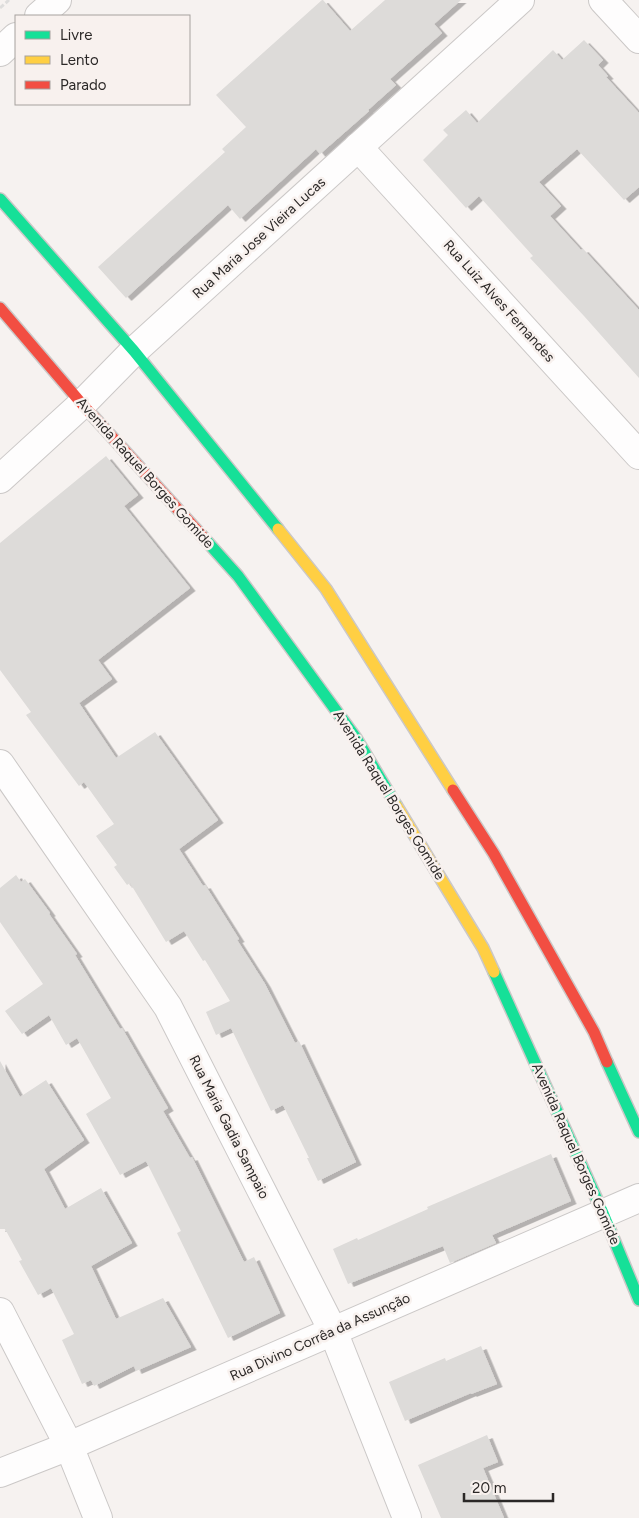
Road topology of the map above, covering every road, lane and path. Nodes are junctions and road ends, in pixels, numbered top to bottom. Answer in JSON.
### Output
{"nodes":[{"id":1,"x":9,"y":0,"type":"edge"},
{"id":2,"x":57,"y":0,"type":"edge"},
{"id":3,"x":520,"y":0,"type":"edge"},
{"id":4,"x":603,"y":0,"type":"edge"},
{"id":5,"x":0,"y":8,"type":"edge"},
{"id":6,"x":40,"y":15,"type":"edge"},
{"id":7,"x":15,"y":38,"type":"edge"},
{"id":8,"x":639,"y":39,"type":"edge"},
{"id":9,"x":0,"y":52,"type":"edge"},
{"id":10,"x":358,"y":147,"type":"junction"},
{"id":11,"x":0,"y":199,"type":"edge"},
{"id":12,"x":0,"y":308,"type":"edge"},
{"id":13,"x":134,"y":351,"type":"junction"},
{"id":14,"x":82,"y":404,"type":"junction"},
{"id":15,"x":639,"y":455,"type":"edge"},
{"id":16,"x":0,"y":479,"type":"edge"},
{"id":17,"x":0,"y":764,"type":"edge"},
{"id":18,"x":639,"y":1132,"type":"edge"},
{"id":19,"x":639,"y":1198,"type":"edge"},
{"id":20,"x":603,"y":1212,"type":"junction"},
{"id":21,"x":639,"y":1300,"type":"edge"},
{"id":22,"x":0,"y":1312,"type":"edge"},
{"id":23,"x":333,"y":1331,"type":"junction"},
{"id":24,"x":69,"y":1446,"type":"junction"},
{"id":25,"x":0,"y":1473,"type":"edge"},
{"id":26,"x":98,"y":1518,"type":"edge"},
{"id":27,"x":407,"y":1518,"type":"edge"}],
"edges":[{"from":1,"to":5,"type":"path"},
{"from":2,"to":6,"type":"street"},
{"from":3,"to":10,"type":"street","name":"Rua Maria Jose Vieira Lucas"},
{"from":4,"to":8,"type":"street"},
{"from":7,"to":9,"type":"street"},
{"from":10,"to":13,"type":"street","name":"Rua Maria Jose Vieira Lucas"},
{"from":10,"to":15,"type":"street","name":"Rua Luiz Alves Fernandes"},
{"from":11,"to":13,"type":"street"},
{"from":12,"to":14,"type":"street","name":"Avenida Raquel Borges Gomide"},
{"from":13,"to":14,"type":"street","name":"Rua Maria Jose Vieira Lucas"},
{"from":13,"to":18,"type":"street"},
{"from":14,"to":16,"type":"street","name":"Rua Maria Jose Vieira Lucas"},
{"from":14,"to":20,"type":"street","name":"Avenida Raquel Borges Gomide"},
{"from":17,"to":23,"type":"street","name":"Rua Maria Gadia Sampaio"},
{"from":19,"to":20,"type":"street","name":"Rua Divino Corrêa da Assunção"},
{"from":20,"to":21,"type":"street","name":"Avenida Raquel Borges Gomide"},
{"from":20,"to":23,"type":"street","name":"Rua Divino Corrêa da Assunção"},
{"from":22,"to":24,"type":"street"},
{"from":23,"to":24,"type":"street","name":"Rua Divino Corrêa da Assunção"},
{"from":23,"to":27,"type":"street","name":"Rua Maria Gadia Sampaio"},
{"from":24,"to":25,"type":"street","name":"Rua Divino Corrêa da Assunção"},
{"from":24,"to":26,"type":"street"}]}
